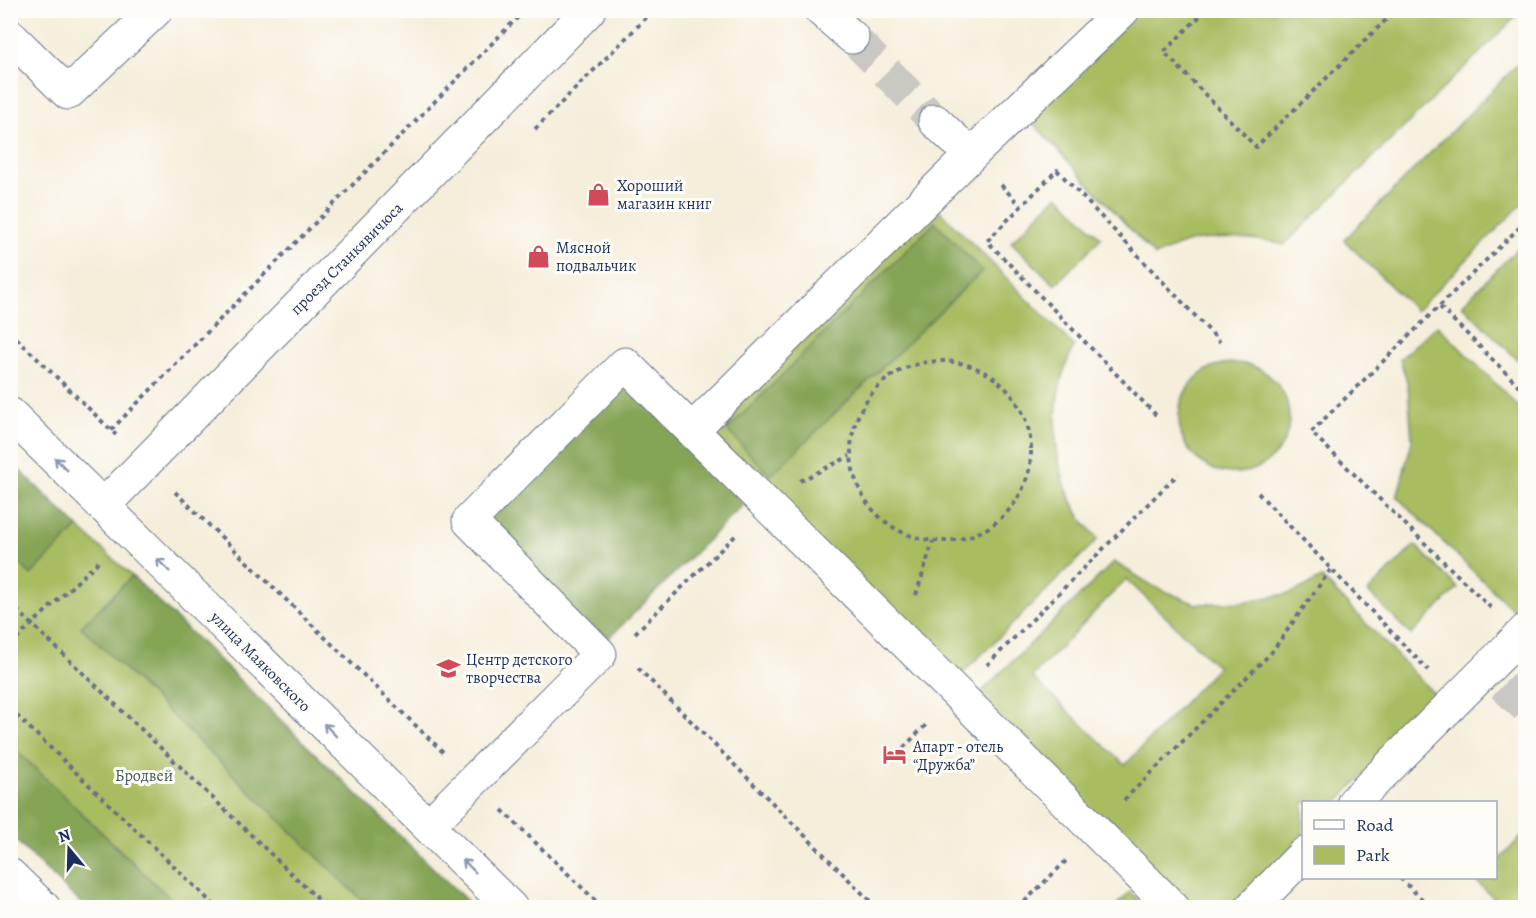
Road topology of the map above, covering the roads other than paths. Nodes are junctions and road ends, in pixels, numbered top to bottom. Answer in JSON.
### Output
{"nodes":[{"id":1,"x":156,"y":10,"type":"edge"},
{"id":2,"x":589,"y":10,"type":"edge"},
{"id":3,"x":821,"y":10,"type":"edge"},
{"id":4,"x":1123,"y":10,"type":"edge"},
{"id":5,"x":10,"y":36,"type":"edge"},
{"id":6,"x":852,"y":37,"type":"tunnel mouth"},
{"id":7,"x":935,"y":121,"type":"tunnel mouth"},
{"id":8,"x":971,"y":155,"type":"junction"},
{"id":9,"x":10,"y":414,"type":"edge"},
{"id":10,"x":692,"y":430,"type":"junction"},
{"id":11,"x":103,"y":506,"type":"junction"},
{"id":12,"x":1523,"y":633,"type":"edge"},
{"id":13,"x":1355,"y":801,"type":"edge"},
{"id":14,"x":428,"y":826,"type":"junction"},
{"id":15,"x":1302,"y":856,"type":"edge"},
{"id":16,"x":10,"y":875,"type":"edge"},
{"id":17,"x":44,"y":908,"type":"edge"},
{"id":18,"x":511,"y":908,"type":"edge"},
{"id":19,"x":1173,"y":908,"type":"edge"},
{"id":20,"x":1251,"y":908,"type":"edge"}],
"edges":[{"from":1,"to":5,"type":"street"},
{"from":2,"to":11,"type":"street","name":"проезд Станкявичюса"},
{"from":3,"to":6,"type":"street"},
{"from":4,"to":8,"type":"street"},
{"from":7,"to":8,"type":"street"},
{"from":8,"to":10,"type":"street"},
{"from":11,"to":9,"type":"street","name":"улица Маяковского","one_way":true},
{"from":10,"to":14,"type":"street"},
{"from":10,"to":19,"type":"street"},
{"from":14,"to":11,"type":"street","name":"улица Маяковского","one_way":true},
{"from":12,"to":13,"type":"street"},
{"from":18,"to":14,"type":"street","name":"улица Маяковского","one_way":true},
{"from":15,"to":20,"type":"street"},
{"from":16,"to":17,"type":"street"}]}
